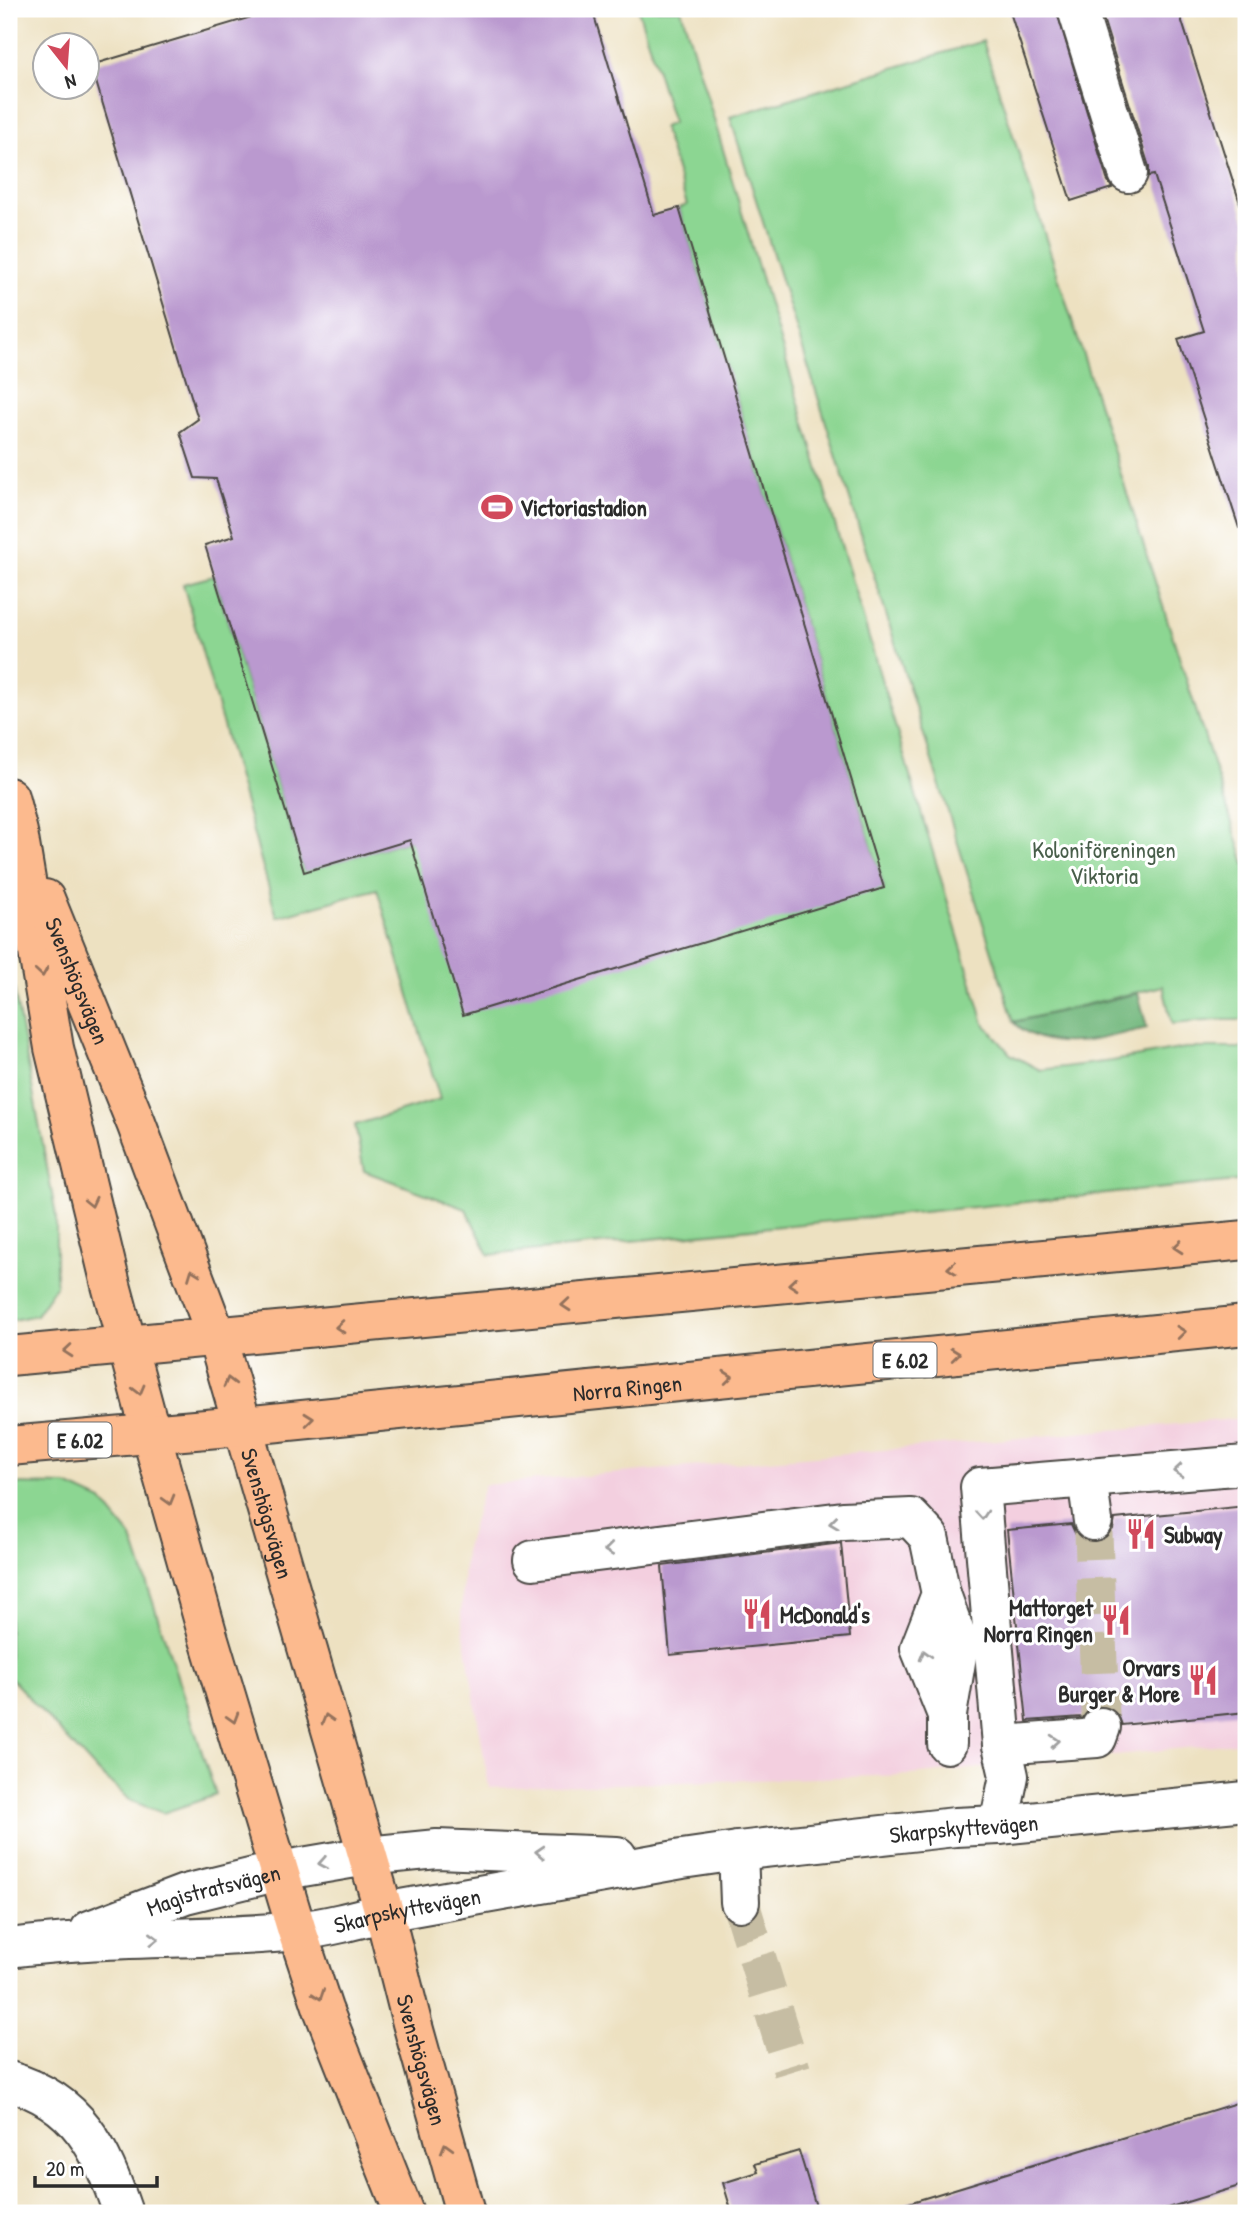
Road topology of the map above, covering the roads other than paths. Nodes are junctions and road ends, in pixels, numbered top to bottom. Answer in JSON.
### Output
{"nodes":[{"id":1,"x":1077,"y":9,"type":"edge"},
{"id":2,"x":1128,"y":173,"type":"dead end"},
{"id":3,"x":13,"y":815,"type":"edge"},
{"id":4,"x":1246,"y":1240,"type":"edge"},
{"id":5,"x":1246,"y":1325,"type":"edge"},
{"id":6,"x":217,"y":1338,"type":"junction"},
{"id":7,"x":127,"y":1346,"type":"junction"},
{"id":8,"x":9,"y":1356,"type":"edge"},
{"id":9,"x":241,"y":1426,"type":"junction"},
{"id":10,"x":151,"y":1434,"type":"junction"},
{"id":11,"x":9,"y":1446,"type":"edge"},
{"id":12,"x":1246,"y":1465,"type":"edge"},
{"id":13,"x":1087,"y":1478,"type":"junction"},
{"id":14,"x":1093,"y":1521,"type":"tunnel mouth"},
{"id":15,"x":533,"y":1560,"type":"dead end"},
{"id":16,"x":1101,"y":1727,"type":"dead end"},
{"id":17,"x":947,"y":1729,"type":"dead end"},
{"id":18,"x":1002,"y":1745,"type":"junction"},
{"id":19,"x":1246,"y":1801,"type":"edge"},
{"id":20,"x":999,"y":1825,"type":"junction"},
{"id":21,"x":738,"y":1851,"type":"junction"},
{"id":22,"x":368,"y":1856,"type":"junction"},
{"id":23,"x":682,"y":1859,"type":"junction"},
{"id":24,"x":279,"y":1871,"type":"junction"},
{"id":25,"x":740,"y":1902,"type":"tunnel mouth"},
{"id":26,"x":384,"y":1912,"type":"junction"},
{"id":27,"x":297,"y":1931,"type":"junction"},
{"id":28,"x":61,"y":1941,"type":"junction"},
{"id":29,"x":9,"y":1948,"type":"edge"},
{"id":30,"x":9,"y":2081,"type":"edge"},
{"id":31,"x":123,"y":2213,"type":"edge"},
{"id":32,"x":404,"y":2213,"type":"edge"},
{"id":33,"x":465,"y":2213,"type":"edge"}],
"edges":[{"from":1,"to":2,"type":"street"},
{"from":6,"to":3,"type":"main road","name":"Svenshögsvägen","one_way":true},
{"from":3,"to":7,"type":"main road","name":"Svenshögsvägen","one_way":true},
{"from":4,"to":6,"type":"main road","one_way":true},
{"from":9,"to":5,"type":"main road","name":"Norra Ringen","number":"E 6.02","one_way":true},
{"from":6,"to":7,"type":"main road"},
{"from":9,"to":6,"type":"main road","name":"Svenshögsvägen","one_way":true},
{"from":7,"to":8,"type":"main road","one_way":true},
{"from":7,"to":10,"type":"main road","name":"Svenshögsvägen","one_way":true},
{"from":9,"to":10,"type":"main road","name":"Norra Ringen","number":"E 6.02"},
{"from":22,"to":9,"type":"main road","name":"Svenshögsvägen","one_way":true},
{"from":10,"to":11,"type":"main road","name":"Norra Ringen","number":"E 6.02"},
{"from":10,"to":24,"type":"main road","name":"Svenshögsvägen","one_way":true},
{"from":12,"to":13,"type":"street","one_way":true},
{"from":13,"to":14,"type":"street"},
{"from":13,"to":18,"type":"street","one_way":true},
{"from":17,"to":15,"type":"street","one_way":true},
{"from":18,"to":16,"type":"street","one_way":true},
{"from":18,"to":20,"type":"street"},
{"from":19,"to":20,"type":"street","name":"Skarpskyttevägen"},
{"from":20,"to":21,"type":"street","name":"Skarpskyttevägen"},
{"from":21,"to":23,"type":"street","name":"Skarpskyttevägen"},
{"from":21,"to":25,"type":"street"},
{"from":23,"to":22,"type":"street","name":"Skarpskyttevägen","one_way":true},
{"from":22,"to":24,"type":"street","name":"Magistratsvägen","one_way":true},
{"from":22,"to":26,"type":"main road","name":"Svenshögsvägen"},
{"from":23,"to":26,"type":"street","name":"Skarpskyttevägen"},
{"from":24,"to":27,"type":"main road","name":"Svenshögsvägen"},
{"from":24,"to":28,"type":"street","name":"Magistratsvägen"},
{"from":26,"to":27,"type":"street","name":"Skarpskyttevägen"},
{"from":33,"to":26,"type":"main road","name":"Svenshögsvägen","one_way":true},
{"from":28,"to":27,"type":"street","name":"Magistratsvägen","one_way":true},
{"from":27,"to":32,"type":"main road","name":"Svenshögsvägen","one_way":true},
{"from":28,"to":29,"type":"street","name":"Magistratsvägen"},
{"from":30,"to":31,"type":"street"}]}
